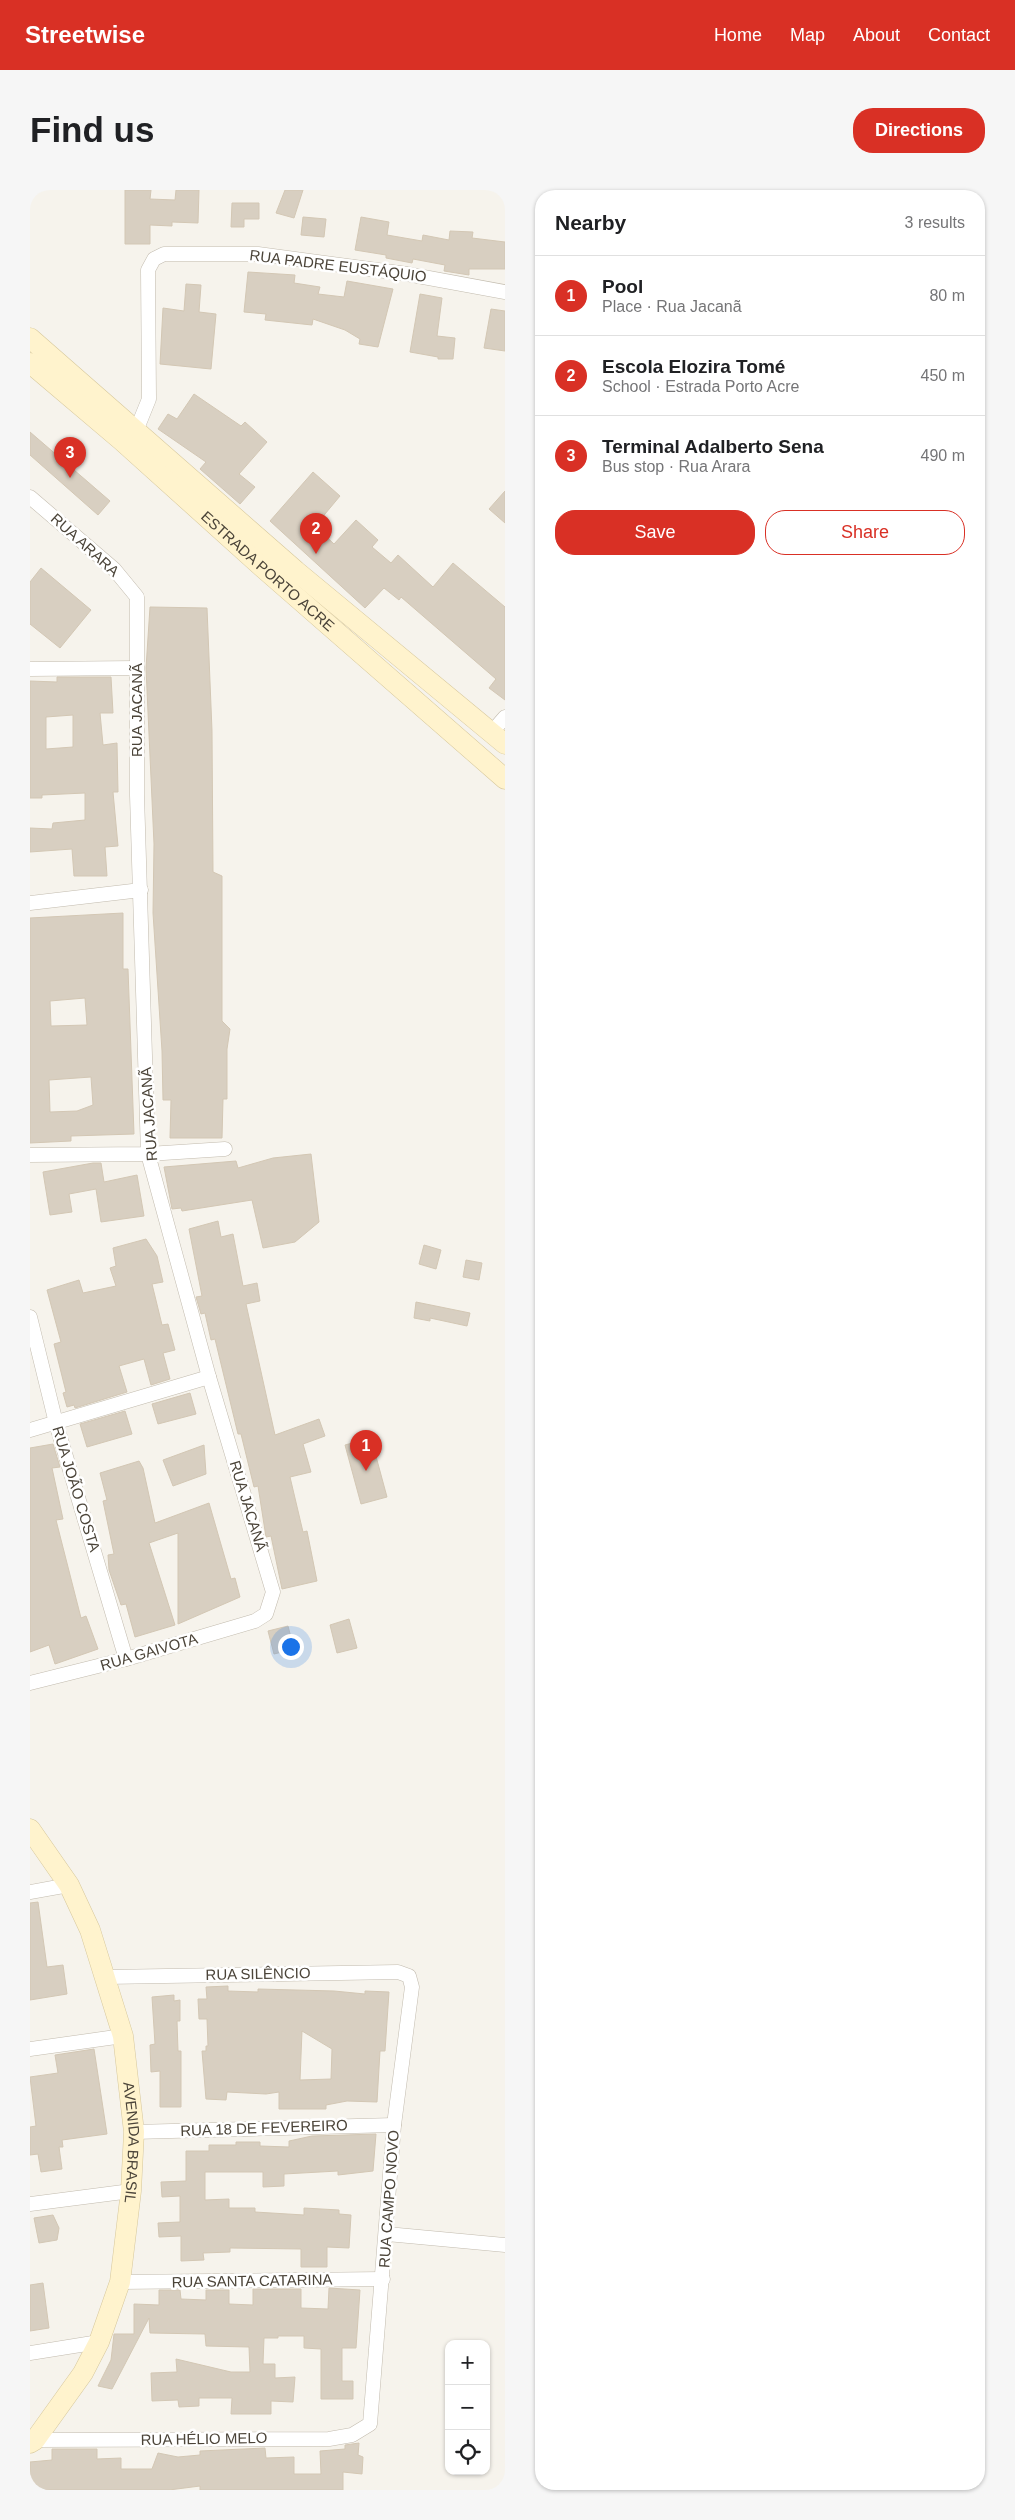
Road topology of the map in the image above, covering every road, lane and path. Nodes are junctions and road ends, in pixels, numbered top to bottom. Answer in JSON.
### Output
{"nodes":[{"id":1,"x":505,"y":292,"type":"edge"},
{"id":2,"x":30,"y":338,"type":"edge"},
{"id":3,"x":30,"y":364,"type":"edge"},
{"id":4,"x":131,"y":437,"type":"junction"},
{"id":5,"x":30,"y":497,"type":"edge"},
{"id":6,"x":137,"y":597,"type":"joint"},
{"id":7,"x":136,"y":668,"type":"junction"},
{"id":8,"x":30,"y":669,"type":"edge"},
{"id":9,"x":501,"y":731,"type":"edge"},
{"id":10,"x":505,"y":779,"type":"edge"},
{"id":11,"x":141,"y":890,"type":"junction"},
{"id":12,"x":30,"y":903,"type":"edge"},
{"id":13,"x":225,"y":1149,"type":"dead end"},
{"id":14,"x":148,"y":1154,"type":"junction"},
{"id":15,"x":30,"y":1155,"type":"edge"},
{"id":16,"x":30,"y":1317,"type":"edge"},
{"id":17,"x":209,"y":1377,"type":"junction"},
{"id":18,"x":56,"y":1423,"type":"junction"},
{"id":19,"x":30,"y":1430,"type":"edge"},
{"id":20,"x":266,"y":1614,"type":"joint"},
{"id":21,"x":126,"y":1659,"type":"junction"},
{"id":22,"x":30,"y":1683,"type":"edge"},
{"id":23,"x":30,"y":1829,"type":"edge"},
{"id":24,"x":69,"y":1885,"type":"junction"},
{"id":25,"x":30,"y":1892,"type":"edge"},
{"id":26,"x":410,"y":1976,"type":"joint"},
{"id":27,"x":106,"y":1977,"type":"junction"},
{"id":28,"x":123,"y":2036,"type":"junction"},
{"id":29,"x":30,"y":2049,"type":"edge"},
{"id":30,"x":394,"y":2125,"type":"junction"},
{"id":31,"x":134,"y":2132,"type":"junction"},
{"id":32,"x":131,"y":2191,"type":"junction"},
{"id":33,"x":30,"y":2204,"type":"edge"},
{"id":34,"x":386,"y":2234,"type":"junction"},
{"id":35,"x":505,"y":2245,"type":"edge"},
{"id":36,"x":383,"y":2279,"type":"junction"},
{"id":37,"x":120,"y":2282,"type":"junction"},
{"id":38,"x":99,"y":2342,"type":"junction"},
{"id":39,"x":30,"y":2352,"type":"edge"},
{"id":40,"x":370,"y":2424,"type":"joint"},
{"id":41,"x":32,"y":2442,"type":"edge"}],
"edges":[{"from":1,"to":4,"type":"street","name":"RUA PADRE EUSTÁQUIO"},
{"from":2,"to":4,"type":"main road","name":"ESTRADA PORTO ACRE"},
{"from":3,"to":4,"type":"main road","name":"ESTRADA PORTO ACRE"},
{"from":4,"to":9,"type":"main road","name":"ESTRADA PORTO ACRE"},
{"from":4,"to":10,"type":"main road","name":"ESTRADA PORTO ACRE"},
{"from":5,"to":6,"type":"street","name":"RUA ARARA"},
{"from":6,"to":7,"type":"street","name":"RUA JACANÃ"},
{"from":7,"to":8,"type":"street"},
{"from":7,"to":11,"type":"street","name":"RUA JACANÃ"},
{"from":11,"to":12,"type":"street"},
{"from":11,"to":14,"type":"street","name":"RUA JACANÃ"},
{"from":13,"to":14,"type":"street"},
{"from":14,"to":15,"type":"street"},
{"from":14,"to":17,"type":"street","name":"RUA JACANÃ"},
{"from":16,"to":18,"type":"street","name":"RUA JOÃO COSTA"},
{"from":17,"to":18,"type":"street"},
{"from":17,"to":20,"type":"street","name":"RUA JACANÃ"},
{"from":18,"to":19,"type":"street"},
{"from":18,"to":21,"type":"street","name":"RUA JOÃO COSTA"},
{"from":20,"to":21,"type":"street","name":"RUA GAIVOTA"},
{"from":21,"to":22,"type":"street","name":"RUA GAIVOTA"},
{"from":23,"to":24,"type":"main road","name":"AVENIDA BRASIL"},
{"from":24,"to":25,"type":"street"},
{"from":24,"to":27,"type":"main road","name":"AVENIDA BRASIL"},
{"from":26,"to":27,"type":"street","name":"RUA SILÊNCIO"},
{"from":26,"to":30,"type":"street","name":"RUA CAMPO NOVO"},
{"from":27,"to":28,"type":"main road","name":"AVENIDA BRASIL"},
{"from":28,"to":29,"type":"street"},
{"from":28,"to":31,"type":"main road","name":"AVENIDA BRASIL"},
{"from":30,"to":31,"type":"street","name":"RUA 18 DE FEVEREIRO"},
{"from":30,"to":34,"type":"street","name":"RUA CAMPO NOVO"},
{"from":31,"to":32,"type":"main road","name":"AVENIDA BRASIL"},
{"from":32,"to":33,"type":"street"},
{"from":32,"to":37,"type":"main road","name":"AVENIDA BRASIL"},
{"from":34,"to":35,"type":"street"},
{"from":34,"to":36,"type":"street","name":"RUA CAMPO NOVO"},
{"from":36,"to":37,"type":"street","name":"RUA SANTA CATARINA"},
{"from":36,"to":40,"type":"street","name":"RUA CAMPO NOVO"},
{"from":37,"to":38,"type":"main road","name":"AVENIDA BRASIL"},
{"from":38,"to":39,"type":"street"},
{"from":38,"to":41,"type":"main road","name":"AVENIDA BRASIL"},
{"from":40,"to":41,"type":"street","name":"RUA HÉLIO MELO"}]}
